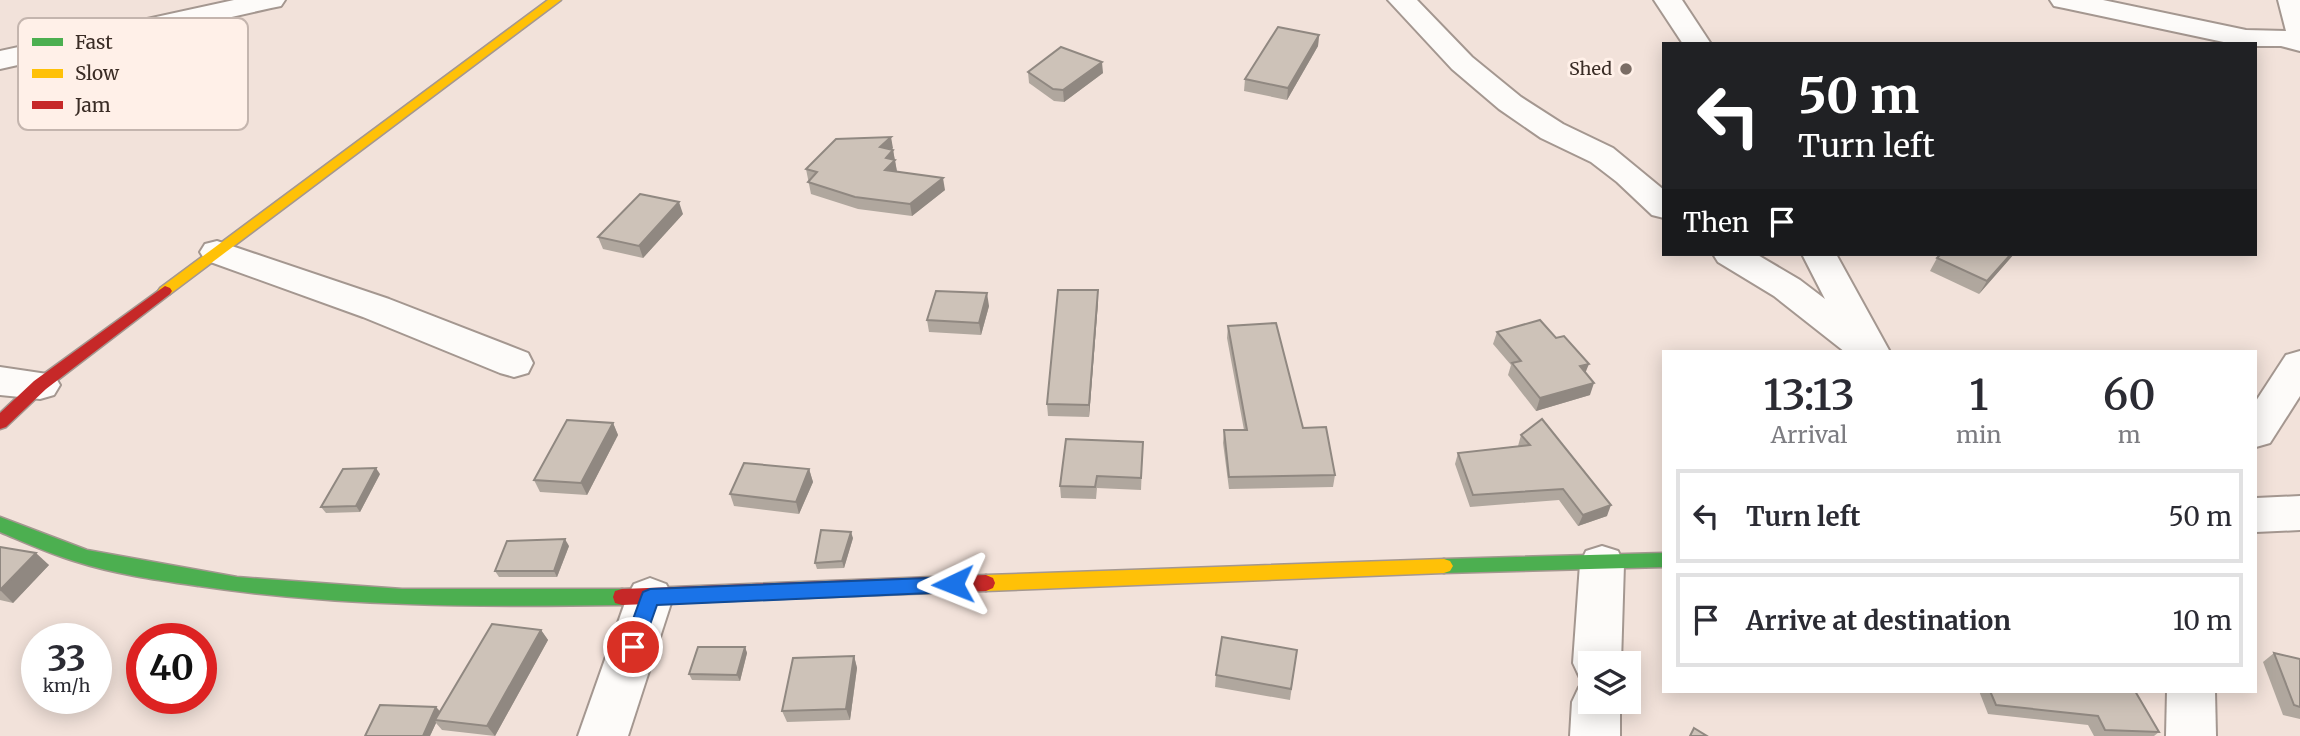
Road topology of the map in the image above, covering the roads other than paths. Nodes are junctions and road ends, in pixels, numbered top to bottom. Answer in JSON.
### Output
{"nodes":[{"id":1,"x":144,"y":0,"type":"edge"},
{"id":2,"x":271,"y":0,"type":"edge"},
{"id":3,"x":555,"y":0,"type":"edge"},
{"id":4,"x":1402,"y":0,"type":"edge"},
{"id":5,"x":1668,"y":0,"type":"edge"},
{"id":6,"x":2064,"y":0,"type":"edge"},
{"id":7,"x":2292,"y":0,"type":"edge"},
{"id":8,"x":222,"y":5,"type":"edge"},
{"id":9,"x":139,"y":18,"type":"edge"},
{"id":10,"x":175,"y":18,"type":"edge"},
{"id":11,"x":2300,"y":31,"type":"edge"},
{"id":12,"x":1696,"y":42,"type":"edge"},
{"id":13,"x":2300,"y":42,"type":"edge"},
{"id":14,"x":18,"y":56,"type":"edge"},
{"id":15,"x":0,"y":60,"type":"edge"},
{"id":16,"x":1662,"y":206,"type":"edge"},
{"id":17,"x":217,"y":252,"type":"junction"},
{"id":18,"x":1733,"y":256,"type":"edge"},
{"id":19,"x":1820,"y":256,"type":"edge"},
{"id":20,"x":1869,"y":350,"type":"edge"},
{"id":21,"x":1871,"y":350,"type":"edge"},
{"id":22,"x":514,"y":363,"type":"dead end"},
{"id":23,"x":2300,"y":365,"type":"edge"},
{"id":24,"x":0,"y":381,"type":"edge"},
{"id":25,"x":40,"y":385,"type":"junction"},
{"id":26,"x":0,"y":423,"type":"edge"},
{"id":27,"x":2257,"y":430,"type":"edge"},
{"id":28,"x":2300,"y":513,"type":"edge"},
{"id":29,"x":2257,"y":515,"type":"edge"},
{"id":30,"x":0,"y":524,"type":"edge"},
{"id":31,"x":1662,"y":560,"type":"edge"},
{"id":32,"x":1602,"y":564,"type":"junction"},
{"id":33,"x":650,"y":597,"type":"junction"},
{"id":34,"x":1598,"y":651,"type":"edge"},
{"id":35,"x":2192,"y":693,"type":"edge"},
{"id":36,"x":1596,"y":714,"type":"edge"},
{"id":37,"x":603,"y":736,"type":"edge"},
{"id":38,"x":1595,"y":736,"type":"edge"},
{"id":39,"x":2191,"y":736,"type":"edge"}],
"edges":[{"from":1,"to":9,"type":"street"},
{"from":2,"to":8,"type":"street"},
{"from":3,"to":17,"type":"street"},
{"from":4,"to":16,"type":"street"},
{"from":5,"to":12,"type":"street"},
{"from":6,"to":13,"type":"street"},
{"from":7,"to":11,"type":"street"},
{"from":8,"to":10,"type":"street"},
{"from":14,"to":15,"type":"street"},
{"from":17,"to":22,"type":"street"},
{"from":17,"to":25,"type":"street"},
{"from":18,"to":20,"type":"street"},
{"from":19,"to":21,"type":"street"},
{"from":23,"to":27,"type":"street"},
{"from":24,"to":25,"type":"street"},
{"from":25,"to":26,"type":"street"},
{"from":28,"to":29,"type":"street"},
{"from":30,"to":33,"type":"street"},
{"from":31,"to":32,"type":"street"},
{"from":32,"to":33,"type":"street"},
{"from":32,"to":34,"type":"street"},
{"from":33,"to":37,"type":"street"},
{"from":35,"to":39,"type":"street"},
{"from":36,"to":38,"type":"street"}]}
